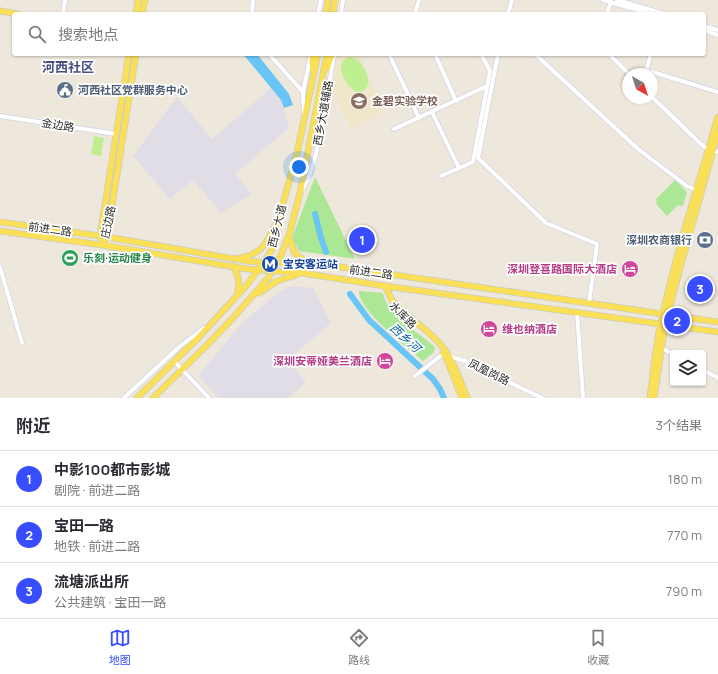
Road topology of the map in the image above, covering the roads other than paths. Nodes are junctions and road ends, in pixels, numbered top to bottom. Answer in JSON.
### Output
{"nodes":[{"id":1,"x":65,"y":0,"type":"edge"},
{"id":2,"x":138,"y":0,"type":"edge"},
{"id":3,"x":145,"y":0,"type":"edge"},
{"id":4,"x":253,"y":0,"type":"edge"},
{"id":5,"x":321,"y":0,"type":"edge"},
{"id":6,"x":328,"y":0,"type":"edge"},
{"id":7,"x":335,"y":0,"type":"edge"},
{"id":8,"x":343,"y":0,"type":"edge"},
{"id":9,"x":419,"y":0,"type":"edge"},
{"id":10,"x":512,"y":0,"type":"edge"},
{"id":11,"x":603,"y":0,"type":"edge"},
{"id":12,"x":617,"y":0,"type":"edge"},
{"id":13,"x":611,"y":2,"type":"junction"},
{"id":14,"x":0,"y":11,"type":"edge"},
{"id":15,"x":63,"y":12,"type":"edge"},
{"id":16,"x":136,"y":12,"type":"edge"},
{"id":17,"x":142,"y":12,"type":"edge"},
{"id":18,"x":252,"y":12,"type":"edge"},
{"id":19,"x":318,"y":12,"type":"edge"},
{"id":20,"x":326,"y":12,"type":"edge"},
{"id":21,"x":333,"y":12,"type":"edge"},
{"id":22,"x":341,"y":12,"type":"edge"},
{"id":23,"x":416,"y":12,"type":"edge"},
{"id":24,"x":509,"y":12,"type":"edge"},
{"id":25,"x":608,"y":12,"type":"edge"},
{"id":26,"x":645,"y":12,"type":"edge"},
{"id":27,"x":657,"y":12,"type":"edge"},
{"id":28,"x":12,"y":13,"type":"edge"},
{"id":29,"x":706,"y":27,"type":"edge"},
{"id":30,"x":718,"y":30,"type":"edge"},
{"id":31,"x":706,"y":31,"type":"edge"},
{"id":32,"x":718,"y":35,"type":"edge"},
{"id":33,"x":129,"y":56,"type":"edge"},
{"id":34,"x":136,"y":56,"type":"edge"},
{"id":35,"x":271,"y":56,"type":"edge"},
{"id":36,"x":312,"y":56,"type":"edge"},
{"id":37,"x":312,"y":56,"type":"edge"},
{"id":38,"x":318,"y":56,"type":"edge"},
{"id":39,"x":327,"y":56,"type":"edge"},
{"id":40,"x":332,"y":56,"type":"edge"},
{"id":41,"x":333,"y":56,"type":"edge"},
{"id":42,"x":390,"y":56,"type":"edge"},
{"id":43,"x":436,"y":56,"type":"edge"},
{"id":44,"x":482,"y":56,"type":"edge"},
{"id":45,"x":498,"y":56,"type":"edge"},
{"id":46,"x":537,"y":56,"type":"edge"},
{"id":47,"x":611,"y":56,"type":"edge"},
{"id":48,"x":650,"y":56,"type":"edge"},
{"id":49,"x":623,"y":68,"type":"edge"},
{"id":50,"x":646,"y":68,"type":"edge"},
{"id":51,"x":658,"y":76,"type":"edge"},
{"id":52,"x":314,"y":79,"type":"junction"},
{"id":53,"x":322,"y":81,"type":"junction"},
{"id":54,"x":487,"y":86,"type":"junction"},
{"id":55,"x":304,"y":92,"type":"junction"},
{"id":56,"x":718,"y":92,"type":"edge"},
{"id":57,"x":456,"y":100,"type":"junction"},
{"id":58,"x":658,"y":102,"type":"edge"},
{"id":59,"x":432,"y":112,"type":"junction"},
{"id":60,"x":0,"y":116,"type":"edge"},
{"id":61,"x":304,"y":117,"type":"junction"},
{"id":62,"x":718,"y":117,"type":"edge"},
{"id":63,"x":419,"y":118,"type":"junction"},
{"id":64,"x":394,"y":129,"type":"dead end"},
{"id":65,"x":718,"y":133,"type":"edge"},
{"id":66,"x":116,"y":134,"type":"junction"},
{"id":67,"x":713,"y":151,"type":"edge"},
{"id":68,"x":459,"y":168,"type":"junction"},
{"id":69,"x":441,"y":176,"type":"dead end"},
{"id":70,"x":699,"y":191,"type":"junction"},
{"id":71,"x":300,"y":193,"type":"junction"},
{"id":72,"x":279,"y":218,"type":"junction"},
{"id":73,"x":0,"y":222,"type":"edge"},
{"id":74,"x":292,"y":224,"type":"junction"},
{"id":75,"x":0,"y":231,"type":"edge"},
{"id":76,"x":289,"y":235,"type":"junction"},
{"id":77,"x":100,"y":236,"type":"junction"},
{"id":78,"x":107,"y":237,"type":"junction"},
{"id":79,"x":102,"y":245,"type":"junction"},
{"id":80,"x":233,"y":258,"type":"junction"},
{"id":81,"x":265,"y":263,"type":"junction"},
{"id":82,"x":306,"y":263,"type":"junction"},
{"id":83,"x":277,"y":264,"type":"junction"},
{"id":84,"x":232,"y":266,"type":"junction"},
{"id":85,"x":0,"y":267,"type":"edge"},
{"id":86,"x":259,"y":270,"type":"junction"},
{"id":87,"x":272,"y":271,"type":"junction"},
{"id":88,"x":302,"y":273,"type":"junction"},
{"id":89,"x":385,"y":286,"type":"junction"},
{"id":90,"x":236,"y":297,"type":"junction"},
{"id":91,"x":250,"y":299,"type":"junction"},
{"id":92,"x":589,"y":303,"type":"junction"},
{"id":93,"x":576,"y":312,"type":"junction"},
{"id":94,"x":666,"y":314,"type":"junction"},
{"id":95,"x":718,"y":322,"type":"edge"},
{"id":96,"x":211,"y":324,"type":"junction"},
{"id":97,"x":663,"y":325,"type":"junction"},
{"id":98,"x":718,"y":332,"type":"edge"},
{"id":99,"x":22,"y":343,"type":"dead end"},
{"id":100,"x":661,"y":348,"type":"junction"},
{"id":101,"x":670,"y":352,"type":"edge"},
{"id":102,"x":446,"y":354,"type":"junction"},
{"id":103,"x":175,"y":362,"type":"junction"},
{"id":104,"x":182,"y":370,"type":"junction"},
{"id":105,"x":706,"y":372,"type":"edge"},
{"id":106,"x":415,"y":376,"type":"dead end"},
{"id":107,"x":718,"y":378,"type":"edge"},
{"id":108,"x":654,"y":397,"type":"edge"},
{"id":109,"x":124,"y":398,"type":"edge"},
{"id":110,"x":136,"y":398,"type":"edge"},
{"id":111,"x":153,"y":398,"type":"edge"},
{"id":112,"x":208,"y":398,"type":"edge"},
{"id":113,"x":462,"y":398,"type":"edge"},
{"id":114,"x":467,"y":398,"type":"edge"},
{"id":115,"x":542,"y":398,"type":"edge"},
{"id":116,"x":583,"y":398,"type":"edge"}],
"edges":[{"from":1,"to":15,"type":"street"},
{"from":2,"to":16,"type":"main road"},
{"from":3,"to":17,"type":"main road"},
{"from":4,"to":18,"type":"street"},
{"from":5,"to":19,"type":"street"},
{"from":6,"to":20,"type":"main road"},
{"from":7,"to":21,"type":"main road"},
{"from":8,"to":22,"type":"street"},
{"from":9,"to":23,"type":"street"},
{"from":10,"to":24,"type":"street"},
{"from":11,"to":13,"type":"street"},
{"from":12,"to":27,"type":"street"},
{"from":13,"to":25,"type":"street"},
{"from":13,"to":26,"type":"street"},
{"from":14,"to":28,"type":"main road"},
{"from":29,"to":30,"type":"street"},
{"from":31,"to":32,"type":"street"},
{"from":33,"to":66,"type":"main road","name":"庄边路"},
{"from":34,"to":78,"type":"main road","name":"庄边路"},
{"from":35,"to":55,"type":"street"},
{"from":36,"to":55,"type":"street","name":"西乡大道辅路"},
{"from":37,"to":52,"type":"main road"},
{"from":38,"to":52,"type":"main road","name":"西乡大道"},
{"from":39,"to":53,"type":"main road","name":"西乡大道"},
{"from":40,"to":53,"type":"main road"},
{"from":41,"to":71,"type":"street","name":"西乡大道辅路"},
{"from":42,"to":63,"type":"street"},
{"from":43,"to":57,"type":"street"},
{"from":44,"to":54,"type":"street"},
{"from":45,"to":92,"type":"street"},
{"from":46,"to":70,"type":"street"},
{"from":47,"to":49,"type":"street"},
{"from":48,"to":50,"type":"street"},
{"from":51,"to":56,"type":"street"},
{"from":52,"to":61,"type":"main road","name":"西乡大道"},
{"from":53,"to":71,"type":"main road","name":"西乡大道"},
{"from":54,"to":57,"type":"street"},
{"from":54,"to":68,"type":"street"},
{"from":55,"to":61,"type":"street","name":"西乡大道辅路"},
{"from":57,"to":59,"type":"street"},
{"from":58,"to":67,"type":"street"},
{"from":59,"to":63,"type":"street"},
{"from":59,"to":68,"type":"street"},
{"from":60,"to":66,"type":"street","name":"金边路"},
{"from":61,"to":72,"type":"main road","name":"西乡大道"},
{"from":62,"to":67,"type":"main road"},
{"from":63,"to":64,"type":"street"},
{"from":65,"to":67,"type":"main road"},
{"from":66,"to":77,"type":"main road","name":"庄边路"},
{"from":67,"to":70,"type":"main road"},
{"from":68,"to":69,"type":"street"},
{"from":70,"to":94,"type":"main road"},
{"from":71,"to":74,"type":"main road","name":"西乡大道"},
{"from":72,"to":74,"type":"main road"},
{"from":72,"to":80,"type":"main road"},
{"from":72,"to":81,"type":"main road","name":"西乡大道"},
{"from":73,"to":77,"type":"main road","name":"前进二路"},
{"from":74,"to":76,"type":"main road","name":"西乡大道"},
{"from":75,"to":79,"type":"main road","name":"前进二路"},
{"from":76,"to":82,"type":"main road"},
{"from":76,"to":83,"type":"main road","name":"西乡大道"},
{"from":77,"to":78,"type":"main road","name":"前进二路"},
{"from":77,"to":79,"type":"main road","name":"庄边路"},
{"from":78,"to":79,"type":"main road","name":"庄边路"},
{"from":78,"to":80,"type":"main road","name":"前进二路"},
{"from":79,"to":84,"type":"main road","name":"前进二路"},
{"from":80,"to":81,"type":"main road","name":"前进二路"},
{"from":81,"to":83,"type":"main road","name":"前进二路"},
{"from":81,"to":86,"type":"main road","name":"西乡大道"},
{"from":82,"to":83,"type":"main road","name":"前进二路"},
{"from":82,"to":92,"type":"main road","name":"前进二路"},
{"from":83,"to":87,"type":"main road","name":"西乡大道"},
{"from":84,"to":86,"type":"main road","name":"前进二路"},
{"from":84,"to":90,"type":"main road"},
{"from":85,"to":99,"type":"street"},
{"from":86,"to":87,"type":"main road","name":"前进二路"},
{"from":86,"to":90,"type":"main road","name":"西乡大道"},
{"from":87,"to":88,"type":"main road","name":"前进二路"},
{"from":87,"to":91,"type":"main road","name":"西乡大道"},
{"from":88,"to":89,"type":"main road","name":"前进二路"},
{"from":88,"to":91,"type":"main road"},
{"from":89,"to":93,"type":"main road","name":"前进二路"},
{"from":89,"to":102,"type":"main road","name":"水库路"},
{"from":90,"to":96,"type":"main road","name":"西乡大道"},
{"from":91,"to":104,"type":"main road","name":"西乡大道"},
{"from":92,"to":94,"type":"main road","name":"前进二路"},
{"from":93,"to":97,"type":"main road","name":"前进二路"},
{"from":93,"to":116,"type":"street"},
{"from":94,"to":95,"type":"main road","name":"前进二路"},
{"from":94,"to":97,"type":"main road"},
{"from":96,"to":103,"type":"main road","name":"西乡大道"},
{"from":96,"to":109,"type":"street"},
{"from":97,"to":98,"type":"main road","name":"前进二路"},
{"from":97,"to":100,"type":"main road"},
{"from":97,"to":108,"type":"main road"},
{"from":100,"to":101,"type":"street"},
{"from":100,"to":108,"type":"main road"},
{"from":102,"to":106,"type":"street"},
{"from":102,"to":113,"type":"main road","name":"水库路"},
{"from":102,"to":114,"type":"main road","name":"水库路"},
{"from":102,"to":115,"type":"street","name":"凤凰岗路"},
{"from":103,"to":104,"type":"street"},
{"from":103,"to":110,"type":"main road","name":"西乡大道"},
{"from":104,"to":111,"type":"main road","name":"西乡大道"},
{"from":104,"to":112,"type":"street"},
{"from":105,"to":107,"type":"street"}]}
